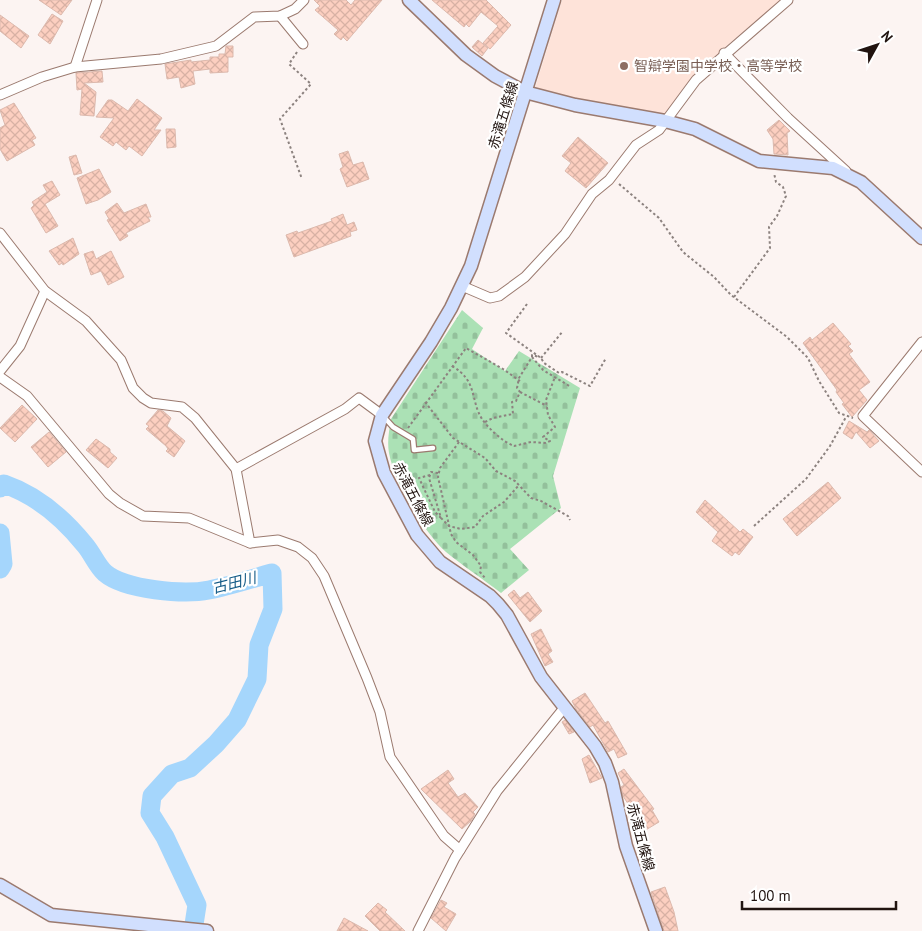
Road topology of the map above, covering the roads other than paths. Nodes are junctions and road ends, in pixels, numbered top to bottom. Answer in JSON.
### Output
{"nodes":[{"id":1,"x":97,"y":0,"type":"edge"},
{"id":2,"x":304,"y":0,"type":"edge"},
{"id":3,"x":409,"y":0,"type":"edge"},
{"id":4,"x":554,"y":0,"type":"edge"},
{"id":5,"x":788,"y":0,"type":"edge"},
{"id":6,"x":280,"y":16,"type":"junction"},
{"id":7,"x":303,"y":44,"type":"road end"},
{"id":8,"x":724,"y":53,"type":"junction"},
{"id":9,"x":75,"y":67,"type":"junction"},
{"id":10,"x":525,"y":92,"type":"junction"},
{"id":11,"x":0,"y":95,"type":"edge"},
{"id":12,"x":665,"y":121,"type":"junction"},
{"id":13,"x":851,"y":176,"type":"junction"},
{"id":14,"x":0,"y":234,"type":"edge"},
{"id":15,"x":922,"y":238,"type":"edge"},
{"id":16,"x":462,"y":286,"type":"junction"},
{"id":17,"x":45,"y":291,"type":"junction"},
{"id":18,"x":922,"y":342,"type":"edge"},
{"id":19,"x":0,"y":371,"type":"edge"},
{"id":20,"x":0,"y":377,"type":"edge"},
{"id":21,"x":382,"y":415,"type":"junction"},
{"id":22,"x":433,"y":448,"type":"dead end"},
{"id":23,"x":236,"y":469,"type":"junction"},
{"id":24,"x":922,"y":472,"type":"edge"},
{"id":25,"x":250,"y":543,"type":"junction"},
{"id":26,"x":564,"y":708,"type":"junction"},
{"id":27,"x":460,"y":850,"type":"junction"},
{"id":28,"x":0,"y":885,"type":"edge"},
{"id":29,"x":207,"y":931,"type":"edge"},
{"id":30,"x":418,"y":931,"type":"edge"},
{"id":31,"x":656,"y":931,"type":"edge"}],
"edges":[{"from":1,"to":9,"type":"street"},
{"from":2,"to":6,"type":"street"},
{"from":3,"to":10,"type":"main road"},
{"from":4,"to":10,"type":"main road","name":"赤滝五條線"},
{"from":5,"to":8,"type":"street"},
{"from":6,"to":7,"type":"street"},
{"from":6,"to":9,"type":"street"},
{"from":8,"to":12,"type":"street"},
{"from":8,"to":13,"type":"street"},
{"from":9,"to":11,"type":"street"},
{"from":10,"to":12,"type":"main road"},
{"from":10,"to":16,"type":"main road","name":"赤滝五條線"},
{"from":12,"to":13,"type":"main road"},
{"from":12,"to":16,"type":"street"},
{"from":13,"to":15,"type":"main road"},
{"from":14,"to":17,"type":"street"},
{"from":16,"to":21,"type":"main road","name":"赤滝五條線"},
{"from":17,"to":19,"type":"street"},
{"from":17,"to":23,"type":"street"},
{"from":18,"to":24,"type":"street"},
{"from":20,"to":25,"type":"street"},
{"from":21,"to":22,"type":"lane"},
{"from":21,"to":23,"type":"street"},
{"from":21,"to":26,"type":"main road","name":"赤滝五條線"},
{"from":23,"to":25,"type":"street"},
{"from":25,"to":27,"type":"street"},
{"from":26,"to":27,"type":"street"},
{"from":26,"to":31,"type":"main road","name":"赤滝五條線"},
{"from":27,"to":30,"type":"street"},
{"from":28,"to":29,"type":"main road"}]}
